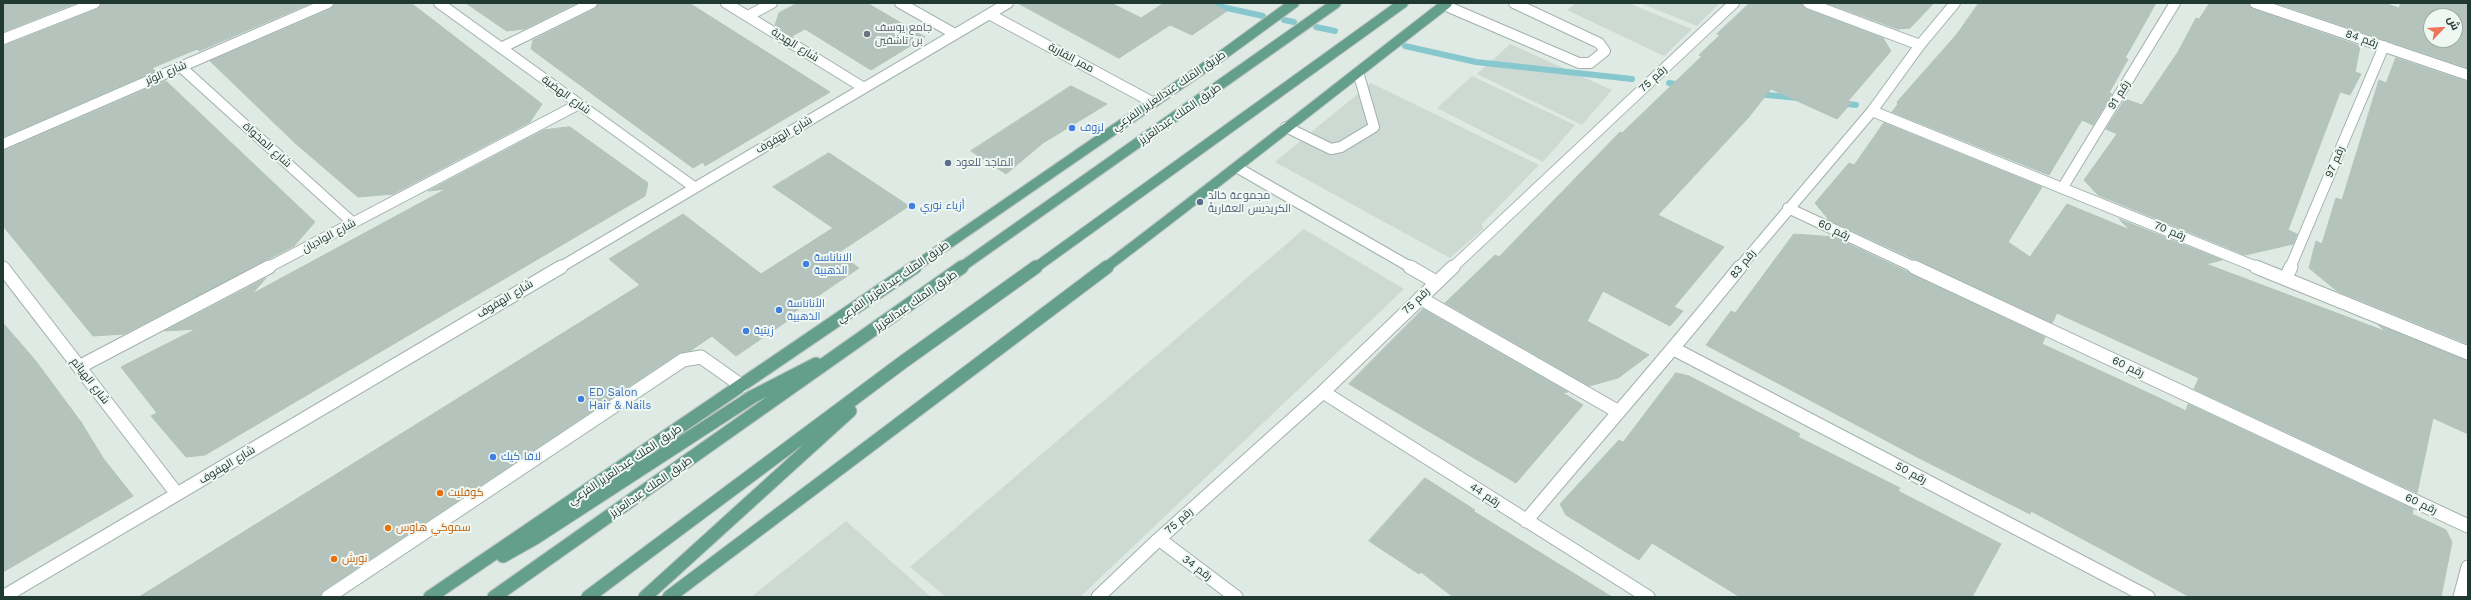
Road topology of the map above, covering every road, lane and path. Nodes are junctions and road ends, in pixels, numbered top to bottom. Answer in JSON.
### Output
{"nodes":[{"id":1,"x":95,"y":3,"type":"edge"},
{"id":2,"x":328,"y":3,"type":"edge"},
{"id":3,"x":439,"y":3,"type":"edge"},
{"id":4,"x":592,"y":3,"type":"edge"},
{"id":5,"x":726,"y":3,"type":"edge"},
{"id":6,"x":772,"y":3,"type":"edge"},
{"id":7,"x":900,"y":3,"type":"edge"},
{"id":8,"x":1008,"y":3,"type":"edge"},
{"id":9,"x":1294,"y":3,"type":"edge"},
{"id":10,"x":1336,"y":3,"type":"edge"},
{"id":11,"x":1403,"y":3,"type":"edge"},
{"id":12,"x":1514,"y":3,"type":"edge"},
{"id":13,"x":1734,"y":3,"type":"edge"},
{"id":14,"x":1808,"y":3,"type":"edge"},
{"id":15,"x":1955,"y":3,"type":"edge"},
{"id":16,"x":2175,"y":3,"type":"edge"},
{"id":17,"x":2255,"y":3,"type":"edge"},
{"id":18,"x":1445,"y":4,"type":"edge"},
{"id":19,"x":989,"y":14,"type":"junction"},
{"id":20,"x":748,"y":16,"type":"junction"},
{"id":21,"x":955,"y":34,"type":"junction"},
{"id":22,"x":3,"y":40,"type":"edge"},
{"id":23,"x":1920,"y":45,"type":"junction"},
{"id":24,"x":2384,"y":46,"type":"junction"},
{"id":25,"x":501,"y":48,"type":"junction"},
{"id":26,"x":181,"y":67,"type":"junction"},
{"id":27,"x":1358,"y":72,"type":"junction"},
{"id":28,"x":2468,"y":74,"type":"edge"},
{"id":29,"x":864,"y":88,"type":"junction"},
{"id":30,"x":1152,"y":102,"type":"junction"},
{"id":31,"x":579,"y":104,"type":"junction"},
{"id":32,"x":1872,"y":110,"type":"junction"},
{"id":33,"x":1286,"y":127,"type":"junction"},
{"id":34,"x":3,"y":144,"type":"edge"},
{"id":35,"x":1238,"y":168,"type":"junction"},
{"id":36,"x":2063,"y":187,"type":"junction"},
{"id":37,"x":694,"y":188,"type":"junction"},
{"id":38,"x":1788,"y":208,"type":"junction"},
{"id":39,"x":353,"y":223,"type":"junction"},
{"id":40,"x":3,"y":268,"type":"edge"},
{"id":41,"x":2286,"y":278,"type":"junction"},
{"id":42,"x":1436,"y":282,"type":"junction"},
{"id":43,"x":1420,"y":298,"type":"junction"},
{"id":44,"x":860,"y":341,"type":"junction"},
{"id":45,"x":1674,"y":349,"type":"junction"},
{"id":46,"x":2468,"y":353,"type":"edge"},
{"id":47,"x":903,"y":362,"type":"junction"},
{"id":48,"x":79,"y":367,"type":"junction"},
{"id":49,"x":742,"y":386,"type":"junction"},
{"id":50,"x":1323,"y":392,"type":"junction"},
{"id":51,"x":1617,"y":411,"type":"junction"},
{"id":52,"x":177,"y":494,"type":"junction"},
{"id":53,"x":1526,"y":522,"type":"junction"},
{"id":54,"x":2468,"y":526,"type":"edge"},
{"id":55,"x":1159,"y":539,"type":"junction"},
{"id":56,"x":2468,"y":567,"type":"edge"},
{"id":57,"x":446,"y":586,"type":"junction"},
{"id":58,"x":3,"y":597,"type":"edge"},
{"id":59,"x":328,"y":597,"type":"edge"},
{"id":60,"x":430,"y":597,"type":"edge"},
{"id":61,"x":494,"y":597,"type":"edge"},
{"id":62,"x":588,"y":597,"type":"edge"},
{"id":63,"x":645,"y":597,"type":"edge"},
{"id":64,"x":669,"y":597,"type":"edge"},
{"id":65,"x":1098,"y":597,"type":"edge"},
{"id":66,"x":1236,"y":597,"type":"edge"},
{"id":67,"x":1648,"y":597,"type":"edge"},
{"id":68,"x":2148,"y":597,"type":"edge"},
{"id":69,"x":2460,"y":597,"type":"edge"}],
"edges":[{"from":1,"to":22,"type":"street"},
{"from":2,"to":26,"type":"street","name":"شارع الوتر"},
{"from":3,"to":25,"type":"street","name":"شارع الهضبة"},
{"from":4,"to":25,"type":"street"},
{"from":5,"to":20,"type":"street","name":"شارع الهدية"},
{"from":6,"to":20,"type":"street"},
{"from":7,"to":21,"type":"street"},
{"from":8,"to":19,"type":"street","name":"شارع الهفوف"},
{"from":9,"to":30,"type":"main road","name":"طريق الملك عبدالعزيز الفرعي"},
{"from":10,"to":44,"type":"main road","name":"طريق الملك عبدالعزيز"},
{"from":11,"to":47,"type":"main road"},
{"from":12,"to":18,"type":"street"},
{"from":13,"to":42,"type":"street","name":"رقم 75"},
{"from":14,"to":23,"type":"street"},
{"from":15,"to":23,"type":"street","name":"رقم 83"},
{"from":16,"to":36,"type":"street","name":"رقم 91"},
{"from":17,"to":24,"type":"street","name":"رقم 84"},
{"from":18,"to":27,"type":"main road"},
{"from":19,"to":21,"type":"street","name":"شارع الهفوف"},
{"from":19,"to":30,"type":"street","name":"ممر القاربة"},
{"from":20,"to":29,"type":"street","name":"شارع الهدية"},
{"from":21,"to":29,"type":"street","name":"شارع الهفوف"},
{"from":23,"to":32,"type":"street","name":"رقم 83"},
{"from":24,"to":28,"type":"street","name":"رقم 84"},
{"from":24,"to":41,"type":"street","name":"رقم 97"},
{"from":25,"to":31,"type":"street","name":"شارع الهضبة"},
{"from":26,"to":34,"type":"street","name":"شارع الوتر"},
{"from":26,"to":39,"type":"street","name":"شارع المخواة"},
{"from":27,"to":33,"type":"main road"},
{"from":27,"to":33,"type":"street"},
{"from":29,"to":37,"type":"street","name":"شارع الهفوف"},
{"from":30,"to":49,"type":"main road","name":"طريق الملك عبدالعزيز الفرعي"},
{"from":31,"to":37,"type":"street","name":"شارع الهضبة"},
{"from":31,"to":39,"type":"street","name":"شارع الواديان"},
{"from":32,"to":36,"type":"street","name":"رقم 70"},
{"from":32,"to":38,"type":"street","name":"رقم 83"},
{"from":33,"to":35,"type":"main road"},
{"from":35,"to":42,"type":"street"},
{"from":35,"to":64,"type":"main road"},
{"from":36,"to":41,"type":"street","name":"رقم 70"},
{"from":37,"to":52,"type":"street","name":"شارع الهفوف"},
{"from":38,"to":45,"type":"street","name":"رقم 83"},
{"from":38,"to":54,"type":"street","name":"رقم 60"},
{"from":39,"to":48,"type":"street","name":"شارع الواديان"},
{"from":40,"to":48,"type":"street","name":"شارع الهياثم"},
{"from":41,"to":46,"type":"street","name":"رقم 70"},
{"from":42,"to":43,"type":"street","name":"رقم 75"},
{"from":43,"to":50,"type":"street","name":"رقم 75"},
{"from":43,"to":51,"type":"street"},
{"from":44,"to":57,"type":"main road"},
{"from":44,"to":61,"type":"main road","name":"طريق الملك عبدالعزيز"},
{"from":45,"to":51,"type":"street","name":"رقم 83"},
{"from":45,"to":68,"type":"street","name":"رقم 50"},
{"from":47,"to":62,"type":"main road"},
{"from":47,"to":63,"type":"main road"},
{"from":48,"to":52,"type":"street","name":"شارع الهياثم"},
{"from":49,"to":57,"type":"main road","name":"طريق الملك عبدالعزيز الفرعي"},
{"from":49,"to":59,"type":"street"},
{"from":50,"to":53,"type":"street","name":"رقم 44"},
{"from":50,"to":55,"type":"street","name":"رقم 75"},
{"from":51,"to":53,"type":"street","name":"رقم 83"},
{"from":52,"to":58,"type":"street","name":"شارع الهفوف"},
{"from":53,"to":67,"type":"street","name":"رقم 44"},
{"from":55,"to":65,"type":"street","name":"رقم 75"},
{"from":55,"to":66,"type":"street","name":"رقم 34"},
{"from":56,"to":69,"type":"street"},
{"from":57,"to":60,"type":"main road","name":"طريق الملك عبدالعزيز الفرعي"}]}
